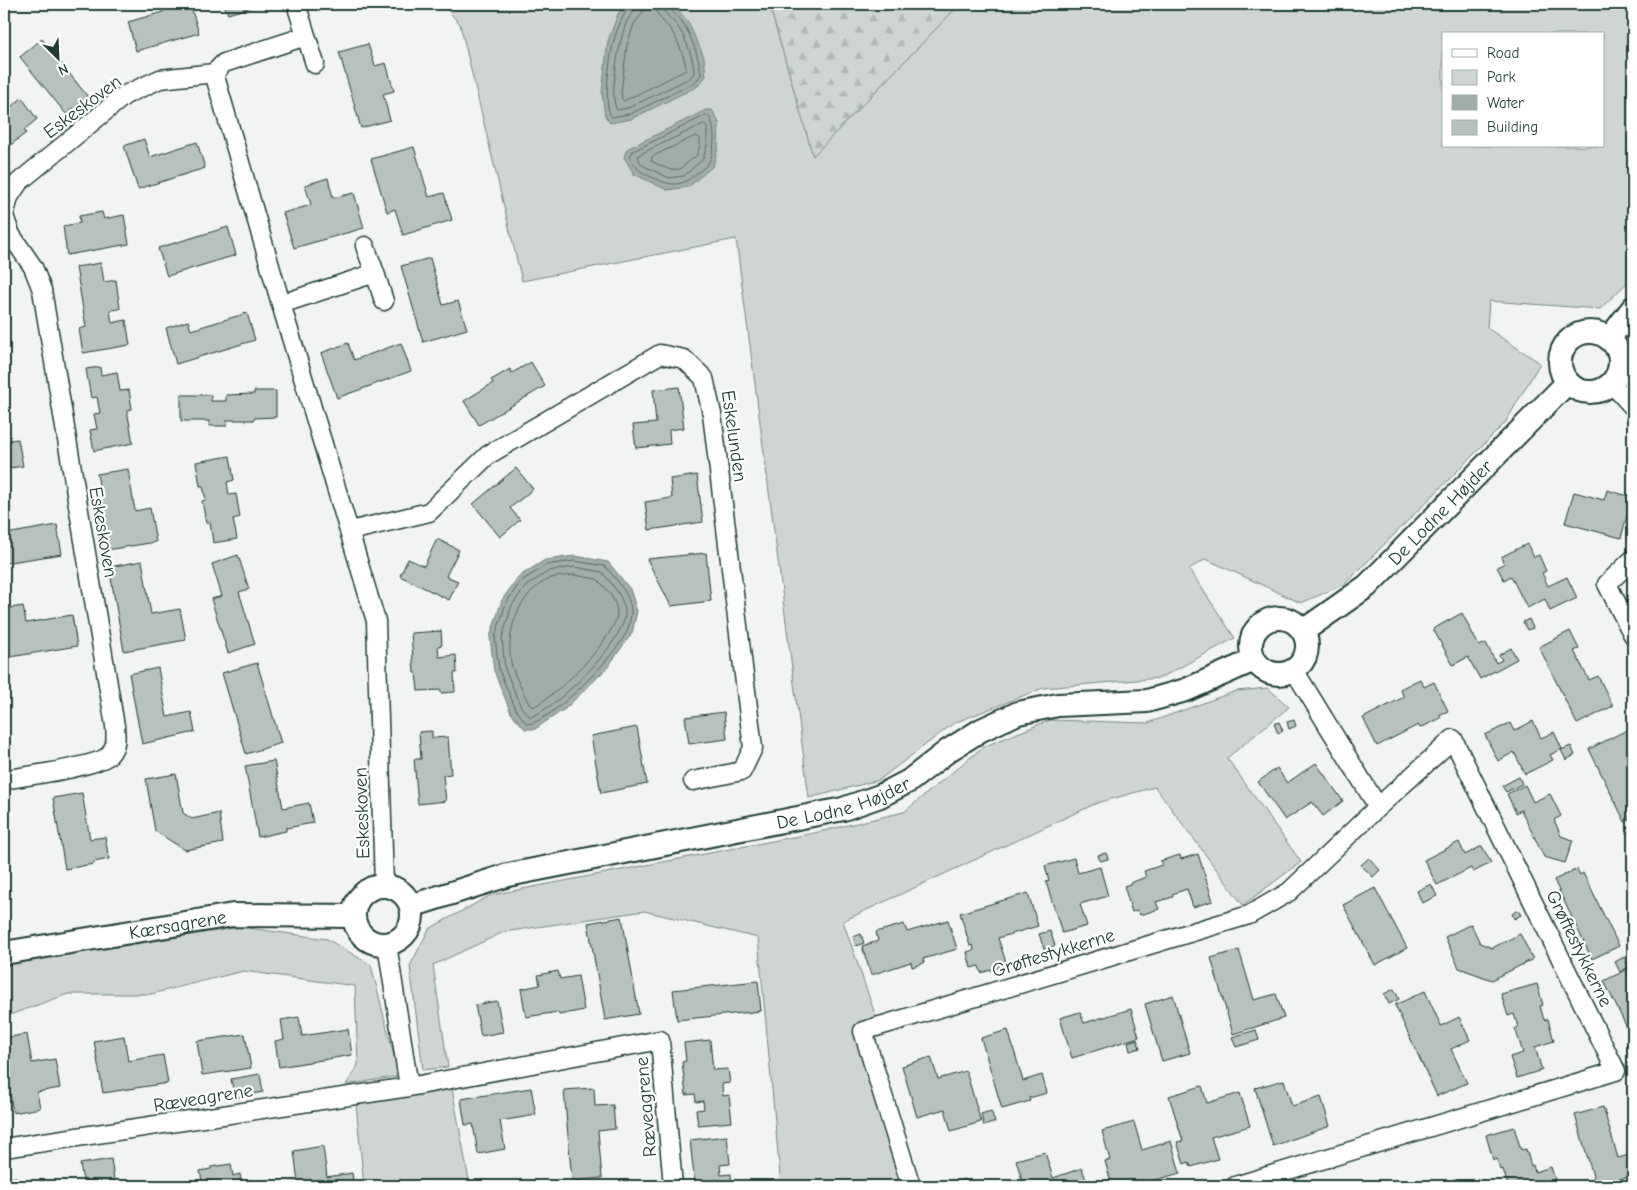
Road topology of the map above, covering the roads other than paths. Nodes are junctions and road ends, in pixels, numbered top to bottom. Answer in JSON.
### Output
{"nodes":[{"id":1,"x":298,"y":10,"type":"dead end"},
{"id":2,"x":306,"y":36,"type":"junction"},
{"id":3,"x":315,"y":64,"type":"dead end"},
{"id":4,"x":214,"y":72,"type":"junction"},
{"id":5,"x":4,"y":216,"type":"edge"},
{"id":6,"x":366,"y":246,"type":"dead end"},
{"id":7,"x":374,"y":273,"type":"junction"},
{"id":8,"x":384,"y":301,"type":"dead end"},
{"id":9,"x":281,"y":304,"type":"junction"},
{"id":10,"x":1633,"y":308,"type":"edge"},
{"id":11,"x":1609,"y":339,"type":"junction"},
{"id":12,"x":1568,"y":382,"type":"junction"},
{"id":13,"x":1611,"y":383,"type":"junction"},
{"id":14,"x":1633,"y":407,"type":"edge"},
{"id":15,"x":350,"y":531,"type":"junction"},
{"id":16,"x":1633,"y":559,"type":"edge"},
{"id":17,"x":1303,"y":631,"type":"junction"},
{"id":18,"x":1633,"y":635,"type":"edge"},
{"id":19,"x":1254,"y":660,"type":"junction"},
{"id":20,"x":1294,"y":670,"type":"junction"},
{"id":21,"x":4,"y":780,"type":"edge"},
{"id":22,"x":693,"y":781,"type":"dead end"},
{"id":23,"x":1378,"y":807,"type":"junction"},
{"id":24,"x":384,"y":886,"type":"junction"},
{"id":25,"x":411,"y":906,"type":"junction"},
{"id":26,"x":354,"y":916,"type":"junction"},
{"id":27,"x":387,"y":944,"type":"junction"},
{"id":28,"x":4,"y":953,"type":"edge"},
{"id":29,"x":409,"y":1087,"type":"junction"},
{"id":30,"x":4,"y":1148,"type":"edge"},
{"id":31,"x":673,"y":1186,"type":"edge"},
{"id":32,"x":911,"y":1186,"type":"edge"},
{"id":33,"x":1236,"y":1186,"type":"edge"}],
"edges":[{"from":1,"to":2,"type":"street"},
{"from":2,"to":3,"type":"street"},
{"from":2,"to":4,"type":"street","name":"Eskeskoven"},
{"from":4,"to":5,"type":"street","name":"Eskeskoven"},
{"from":4,"to":9,"type":"street","name":"Eskeskoven"},
{"from":5,"to":21,"type":"street","name":"Eskeskoven"},
{"from":6,"to":7,"type":"street"},
{"from":7,"to":8,"type":"street"},
{"from":7,"to":9,"type":"street"},
{"from":9,"to":15,"type":"street","name":"Eskeskoven"},
{"from":10,"to":11,"type":"street"},
{"from":11,"to":12,"type":"street"},
{"from":11,"to":13,"type":"street"},
{"from":12,"to":13,"type":"street"},
{"from":12,"to":17,"type":"street","name":"De Lodne Højder"},
{"from":13,"to":14,"type":"street"},
{"from":15,"to":22,"type":"street","name":"Eskelunden"},
{"from":15,"to":24,"type":"street","name":"Eskeskoven"},
{"from":16,"to":18,"type":"street"},
{"from":17,"to":19,"type":"street"},
{"from":17,"to":20,"type":"street"},
{"from":19,"to":20,"type":"street"},
{"from":19,"to":25,"type":"street","name":"De Lodne Højder"},
{"from":20,"to":23,"type":"street"},
{"from":23,"to":32,"type":"street","name":"Grøftestykkerne"},
{"from":23,"to":33,"type":"street","name":"Grøftestykkerne"},
{"from":24,"to":25,"type":"street"},
{"from":24,"to":26,"type":"street"},
{"from":25,"to":27,"type":"street"},
{"from":26,"to":27,"type":"street"},
{"from":26,"to":28,"type":"street","name":"Kærsagrene"},
{"from":27,"to":29,"type":"street"},
{"from":29,"to":30,"type":"street","name":"Ræveagrene"},
{"from":29,"to":31,"type":"street","name":"Ræveagrene"}]}
